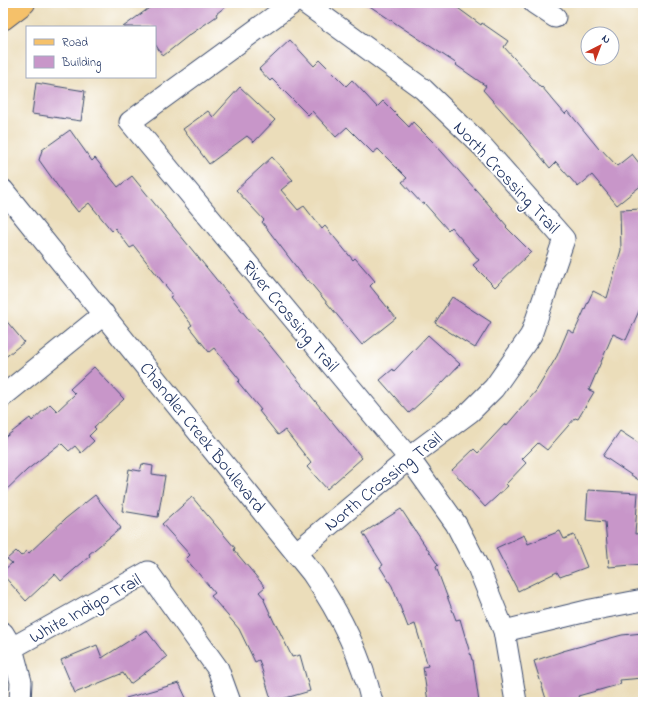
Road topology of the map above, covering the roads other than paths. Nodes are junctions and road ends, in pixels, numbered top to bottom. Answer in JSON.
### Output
{"nodes":[{"id":1,"x":24,"y":3,"type":"edge"},
{"id":2,"x":293,"y":3,"type":"edge"},
{"id":3,"x":305,"y":3,"type":"edge"},
{"id":4,"x":534,"y":3,"type":"edge"},
{"id":5,"x":555,"y":17,"type":"dead end"},
{"id":6,"x":3,"y":19,"type":"edge"},
{"id":7,"x":3,"y":190,"type":"edge"},
{"id":8,"x":104,"y":314,"type":"junction"},
{"id":9,"x":3,"y":396,"type":"edge"},
{"id":10,"x":410,"y":458,"type":"junction"},
{"id":11,"x":297,"y":552,"type":"junction"},
{"id":12,"x":643,"y":600,"type":"edge"},
{"id":13,"x":504,"y":631,"type":"junction"},
{"id":14,"x":7,"y":641,"type":"edge"},
{"id":15,"x":20,"y":702,"type":"edge"},
{"id":16,"x":230,"y":702,"type":"edge"},
{"id":17,"x":372,"y":702,"type":"edge"},
{"id":18,"x":516,"y":702,"type":"edge"}],
"edges":[{"from":1,"to":6,"type":"main road"},
{"from":2,"to":10,"type":"street","name":"River Crossing Trail"},
{"from":3,"to":10,"type":"street","name":"North Crossing Trail"},
{"from":4,"to":5,"type":"street"},
{"from":7,"to":8,"type":"street","name":"Chandler Creek Boulevard"},
{"from":8,"to":9,"type":"street"},
{"from":8,"to":11,"type":"street","name":"Chandler Creek Boulevard"},
{"from":10,"to":11,"type":"street","name":"North Crossing Trail"},
{"from":10,"to":13,"type":"street","name":"River Crossing Trail"},
{"from":11,"to":17,"type":"street","name":"Chandler Creek Boulevard"},
{"from":12,"to":13,"type":"street"},
{"from":13,"to":18,"type":"street","name":"River Crossing Trail"},
{"from":14,"to":15,"type":"street"},
{"from":14,"to":16,"type":"street","name":"White Indigo Trail"}]}
